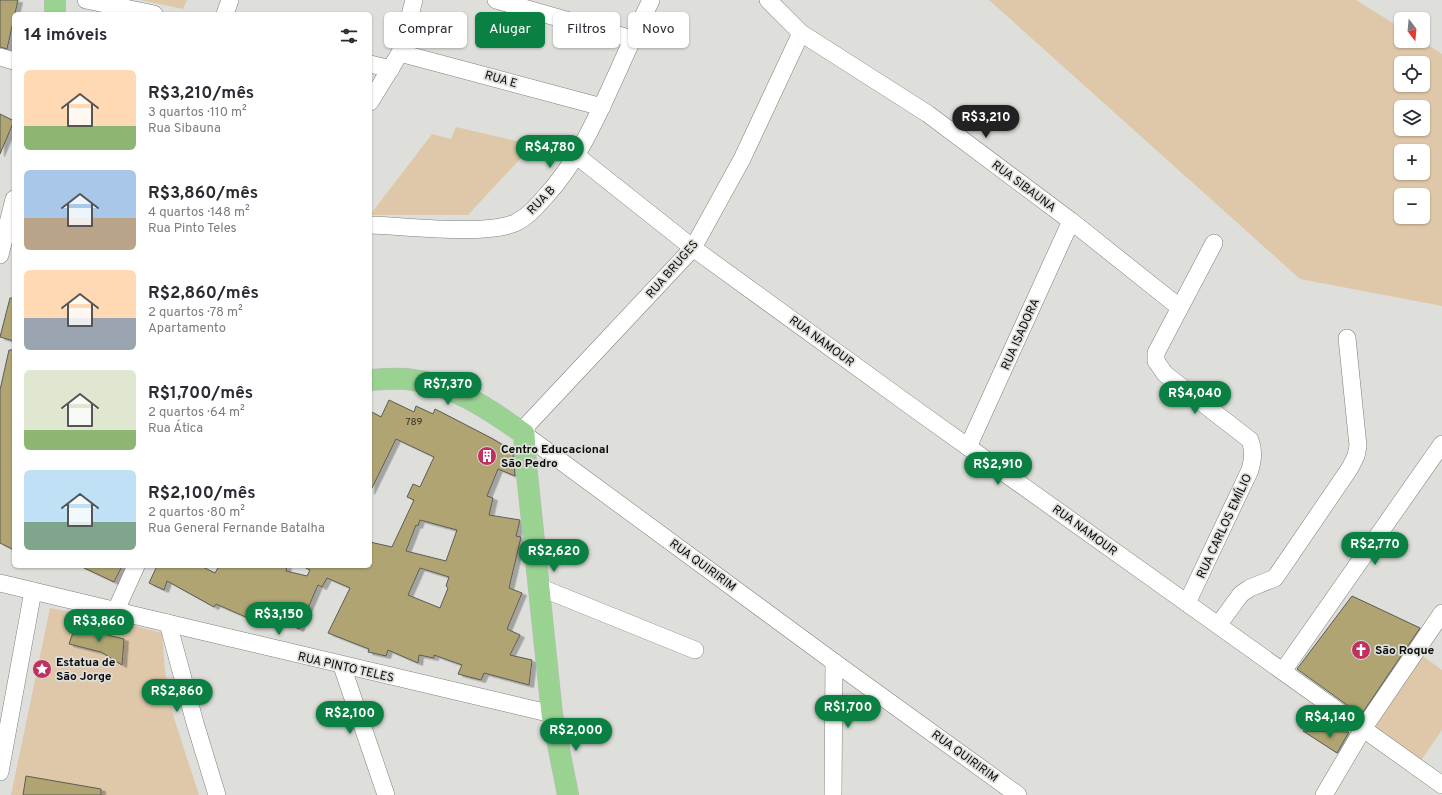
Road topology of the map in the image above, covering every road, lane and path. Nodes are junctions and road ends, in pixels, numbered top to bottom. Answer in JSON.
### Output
{"nodes":[{"id":1,"x":55,"y":0,"type":"edge"},
{"id":2,"x":86,"y":0,"type":"edge"},
{"id":3,"x":230,"y":0,"type":"edge"},
{"id":4,"x":414,"y":0,"type":"edge"},
{"id":5,"x":496,"y":0,"type":"edge"},
{"id":6,"x":651,"y":0,"type":"edge"},
{"id":7,"x":768,"y":0,"type":"edge"},
{"id":8,"x":55,"y":12,"type":"edge"},
{"id":9,"x":144,"y":12,"type":"edge"},
{"id":10,"x":226,"y":12,"type":"edge"},
{"id":11,"x":645,"y":12,"type":"edge"},
{"id":12,"x":801,"y":33,"type":"junction"},
{"id":13,"x":628,"y":38,"type":"edge"},
{"id":14,"x":628,"y":48,"type":"edge"},
{"id":15,"x":400,"y":53,"type":"junction"},
{"id":16,"x":0,"y":57,"type":"edge"},
{"id":17,"x":12,"y":60,"type":"edge"},
{"id":18,"x":372,"y":64,"type":"edge"},
{"id":19,"x":391,"y":69,"type":"junction"},
{"id":20,"x":372,"y":99,"type":"edge"},
{"id":21,"x":602,"y":107,"type":"junction"},
{"id":22,"x":577,"y":156,"type":"junction"},
{"id":23,"x":12,"y":208,"type":"edge"},
{"id":24,"x":1071,"y":221,"type":"junction"},
{"id":25,"x":372,"y":224,"type":"edge"},
{"id":26,"x":4,"y":243,"type":"edge"},
{"id":27,"x":1214,"y":243,"type":"dead end"},
{"id":28,"x":693,"y":248,"type":"junction"},
{"id":29,"x":1179,"y":307,"type":"junction"},
{"id":30,"x":1347,"y":338,"type":"dead end"},
{"id":31,"x":372,"y":380,"type":"edge"},
{"id":32,"x":524,"y":434,"type":"junction"},
{"id":33,"x":1442,"y":444,"type":"edge"},
{"id":34,"x":968,"y":447,"type":"junction"},
{"id":35,"x":135,"y":568,"type":"edge"},
{"id":36,"x":0,"y":583,"type":"edge"},
{"id":37,"x":539,"y":587,"type":"junction"},
{"id":38,"x":33,"y":591,"type":"junction"},
{"id":39,"x":1187,"y":603,"type":"junction"},
{"id":40,"x":116,"y":610,"type":"junction"},
{"id":41,"x":1442,"y":613,"type":"edge"},
{"id":42,"x":168,"y":622,"type":"junction"},
{"id":43,"x":1218,"y":624,"type":"junction"},
{"id":44,"x":695,"y":650,"type":"dead end"},
{"id":45,"x":834,"y":662,"type":"junction"},
{"id":46,"x":342,"y":666,"type":"junction"},
{"id":47,"x":1283,"y":671,"type":"junction"},
{"id":48,"x":552,"y":714,"type":"junction"},
{"id":49,"x":1363,"y":730,"type":"junction"},
{"id":50,"x":0,"y":772,"type":"edge"},
{"id":51,"x":1442,"y":785,"type":"edge"},
{"id":52,"x":996,"y":788,"type":"edge"},
{"id":53,"x":217,"y":795,"type":"edge"},
{"id":54,"x":386,"y":795,"type":"edge"},
{"id":55,"x":568,"y":795,"type":"edge"},
{"id":56,"x":833,"y":795,"type":"edge"},
{"id":57,"x":1018,"y":795,"type":"edge"},
{"id":58,"x":1324,"y":795,"type":"edge"}],
"edges":[{"from":1,"to":8,"type":"main road"},
{"from":2,"to":9,"type":"street"},
{"from":3,"to":10,"type":"street"},
{"from":4,"to":15,"type":"street"},
{"from":5,"to":13,"type":"street"},
{"from":6,"to":11,"type":"street","name":"RUA B"},
{"from":7,"to":12,"type":"street","name":"RUA SIBAUNA"},
{"from":12,"to":24,"type":"street","name":"RUA SIBAUNA"},
{"from":12,"to":28,"type":"street","name":"RUA BRUGES"},
{"from":14,"to":21,"type":"street","name":"RUA B"},
{"from":15,"to":19,"type":"street"},
{"from":15,"to":21,"type":"street","name":"RUA E"},
{"from":16,"to":17,"type":"street"},
{"from":18,"to":19,"type":"street"},
{"from":19,"to":20,"type":"street"},
{"from":21,"to":22,"type":"street","name":"RUA B"},
{"from":22,"to":25,"type":"street","name":"RUA B"},
{"from":22,"to":28,"type":"street","name":"RUA NAMOUR"},
{"from":23,"to":26,"type":"street"},
{"from":24,"to":29,"type":"street","name":"RUA SIBAUNA"},
{"from":24,"to":34,"type":"street","name":"RUA ISADORA"},
{"from":27,"to":29,"type":"street","name":"RUA CARLOS EMÍLIO"},
{"from":28,"to":32,"type":"street","name":"RUA BRUGES"},
{"from":28,"to":34,"type":"street","name":"RUA NAMOUR"},
{"from":29,"to":39,"type":"street","name":"RUA CARLOS EMÍLIO"},
{"from":30,"to":43,"type":"street"},
{"from":31,"to":32,"type":"main road","name":"RUA QUIRIRIM"},
{"from":32,"to":37,"type":"main road"},
{"from":32,"to":45,"type":"street","name":"RUA QUIRIRIM"},
{"from":33,"to":47,"type":"street"},
{"from":34,"to":39,"type":"street","name":"RUA NAMOUR"},
{"from":35,"to":40,"type":"street"},
{"from":36,"to":38,"type":"street","name":"RUA PINTO TELES"},
{"from":37,"to":44,"type":"street"},
{"from":37,"to":48,"type":"main road"},
{"from":38,"to":40,"type":"street","name":"RUA PINTO TELES"},
{"from":38,"to":50,"type":"street"},
{"from":39,"to":43,"type":"street","name":"RUA NAMOUR"},
{"from":40,"to":42,"type":"street","name":"RUA PINTO TELES"},
{"from":41,"to":49,"type":"street"},
{"from":42,"to":46,"type":"street","name":"RUA PINTO TELES"},
{"from":42,"to":53,"type":"street"},
{"from":43,"to":47,"type":"street","name":"RUA NAMOUR"},
{"from":45,"to":52,"type":"street","name":"RUA QUIRIRIM"},
{"from":45,"to":56,"type":"street"},
{"from":46,"to":48,"type":"street","name":"RUA PINTO TELES"},
{"from":46,"to":54,"type":"street"},
{"from":47,"to":49,"type":"street","name":"RUA NAMOUR"},
{"from":48,"to":55,"type":"main road"},
{"from":49,"to":51,"type":"street","name":"RUA NAMOUR"},
{"from":49,"to":58,"type":"street"},
{"from":52,"to":57,"type":"street","name":"RUA QUIRIRIM"}]}
